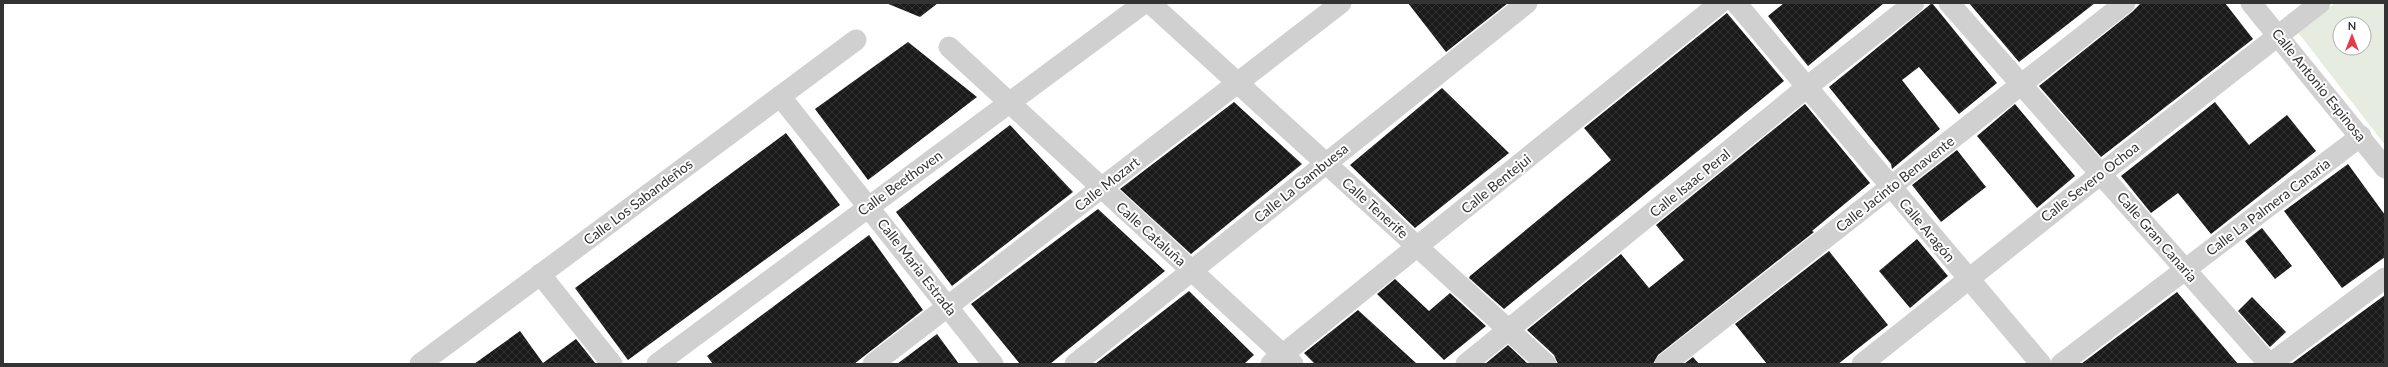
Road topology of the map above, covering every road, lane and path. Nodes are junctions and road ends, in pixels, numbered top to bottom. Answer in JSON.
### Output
{"nodes":[{"id":1,"x":1144,"y":3,"type":"edge"},
{"id":2,"x":1150,"y":3,"type":"edge"},
{"id":3,"x":1341,"y":3,"type":"edge"},
{"id":4,"x":1527,"y":3,"type":"edge"},
{"id":5,"x":1720,"y":3,"type":"edge"},
{"id":6,"x":1736,"y":3,"type":"edge"},
{"id":7,"x":1914,"y":3,"type":"edge"},
{"id":8,"x":1949,"y":3,"type":"edge"},
{"id":9,"x":2125,"y":3,"type":"edge"},
{"id":10,"x":2251,"y":3,"type":"edge"},
{"id":11,"x":2320,"y":3,"type":"edge"},
{"id":12,"x":2278,"y":34,"type":"junction"},
{"id":13,"x":856,"y":40,"type":"dead end"},
{"id":14,"x":949,"y":47,"type":"dead end"},
{"id":15,"x":1237,"y":83,"type":"junction"},
{"id":16,"x":2022,"y":85,"type":"junction"},
{"id":17,"x":1807,"y":87,"type":"junction"},
{"id":18,"x":780,"y":96,"type":"junction"},
{"id":19,"x":1010,"y":103,"type":"junction"},
{"id":20,"x":2361,"y":136,"type":"junction"},
{"id":21,"x":1326,"y":164,"type":"junction"},
{"id":22,"x":2385,"y":168,"type":"edge"},
{"id":23,"x":2102,"y":173,"type":"junction"},
{"id":24,"x":1891,"y":187,"type":"junction"},
{"id":25,"x":1101,"y":188,"type":"junction"},
{"id":26,"x":869,"y":206,"type":"junction"},
{"id":27,"x":1417,"y":247,"type":"junction"},
{"id":28,"x":2186,"y":270,"type":"junction"},
{"id":29,"x":1191,"y":271,"type":"junction"},
{"id":30,"x":540,"y":274,"type":"junction"},
{"id":31,"x":2385,"y":278,"type":"edge"},
{"id":32,"x":1969,"y":279,"type":"junction"},
{"id":33,"x":948,"y":306,"type":"junction"},
{"id":34,"x":1509,"y":330,"type":"junction"},
{"id":35,"x":1283,"y":361,"type":"edge"},
{"id":36,"x":420,"y":364,"type":"edge"},
{"id":37,"x":612,"y":364,"type":"edge"},
{"id":38,"x":657,"y":364,"type":"edge"},
{"id":39,"x":873,"y":364,"type":"edge"},
{"id":40,"x":993,"y":364,"type":"edge"},
{"id":41,"x":1075,"y":364,"type":"edge"},
{"id":42,"x":1466,"y":364,"type":"edge"},
{"id":43,"x":1546,"y":364,"type":"edge"},
{"id":44,"x":1665,"y":364,"type":"edge"},
{"id":45,"x":1862,"y":364,"type":"edge"},
{"id":46,"x":2041,"y":364,"type":"edge"},
{"id":47,"x":2061,"y":364,"type":"edge"},
{"id":48,"x":2269,"y":364,"type":"edge"}],
"edges":[{"from":1,"to":19,"type":"street","name":"Calle Beethoven"},
{"from":2,"to":15,"type":"street","name":"Calle Tenerife"},
{"from":3,"to":15,"type":"street","name":"Calle Mozart"},
{"from":4,"to":21,"type":"street","name":"Calle La Gambuesa"},
{"from":5,"to":27,"type":"street","name":"Calle Bentejui"},
{"from":6,"to":17,"type":"street","name":"Calle Aragón"},
{"from":7,"to":17,"type":"street","name":"Calle Isaac Peral"},
{"from":8,"to":16,"type":"street","name":"Calle Gran Canaria"},
{"from":9,"to":16,"type":"street","name":"Calle Jacinto Benavente"},
{"from":10,"to":12,"type":"street","name":"Calle Antonio Espinosa"},
{"from":11,"to":12,"type":"street","name":"Calle Severo Ochoa"},
{"from":12,"to":20,"type":"street","name":"Calle Antonio Espinosa"},
{"from":12,"to":23,"type":"street","name":"Calle Severo Ochoa"},
{"from":13,"to":18,"type":"street","name":"Calle Los Sabandeños"},
{"from":14,"to":19,"type":"street","name":"Calle Cataluña"},
{"from":15,"to":21,"type":"street","name":"Calle Tenerife"},
{"from":15,"to":25,"type":"street","name":"Calle Mozart"},
{"from":16,"to":23,"type":"street","name":"Calle Gran Canaria"},
{"from":16,"to":24,"type":"street","name":"Calle Jacinto Benavente"},
{"from":17,"to":24,"type":"street","name":"Calle Aragón"},
{"from":17,"to":34,"type":"street","name":"Calle Isaac Peral"},
{"from":18,"to":26,"type":"street","name":"Calle Maria Estrada"},
{"from":18,"to":30,"type":"street","name":"Calle Los Sabandeños"},
{"from":19,"to":25,"type":"street","name":"Calle Cataluña"},
{"from":19,"to":26,"type":"street","name":"Calle Beethoven"},
{"from":20,"to":22,"type":"street","name":"Calle Antonio Espinosa"},
{"from":20,"to":28,"type":"street","name":"Calle La Palmera Canaria"},
{"from":21,"to":27,"type":"street","name":"Calle Tenerife"},
{"from":21,"to":29,"type":"street","name":"Calle La Gambuesa"},
{"from":23,"to":28,"type":"street","name":"Calle Gran Canaria"},
{"from":23,"to":32,"type":"street","name":"Calle Severo Ochoa"},
{"from":24,"to":32,"type":"street","name":"Calle Aragón"},
{"from":24,"to":44,"type":"street","name":"Calle Jacinto Benavente"},
{"from":25,"to":29,"type":"street","name":"Calle Cataluña"},
{"from":25,"to":33,"type":"street","name":"Calle Mozart"},
{"from":26,"to":33,"type":"street","name":"Calle Maria Estrada"},
{"from":26,"to":38,"type":"street","name":"Calle Beethoven"},
{"from":27,"to":34,"type":"street","name":"Calle Tenerife"},
{"from":27,"to":35,"type":"street","name":"Calle Bentejui"},
{"from":28,"to":47,"type":"street","name":"Calle La Palmera Canaria"},
{"from":28,"to":48,"type":"street","name":"Calle Gran Canaria"},
{"from":29,"to":35,"type":"street","name":"Calle Cataluña"},
{"from":29,"to":41,"type":"street","name":"Calle La Gambuesa"},
{"from":30,"to":36,"type":"street","name":"Calle Los Sabandeños"},
{"from":30,"to":37,"type":"street"},
{"from":31,"to":48,"type":"street"},
{"from":32,"to":45,"type":"street","name":"Calle Severo Ochoa"},
{"from":32,"to":46,"type":"street","name":"Calle Aragón"},
{"from":33,"to":39,"type":"street","name":"Calle Mozart"},
{"from":33,"to":40,"type":"street","name":"Calle Maria Estrada"},
{"from":34,"to":42,"type":"street","name":"Calle Isaac Peral"},
{"from":34,"to":43,"type":"street","name":"Calle Tenerife"}]}
